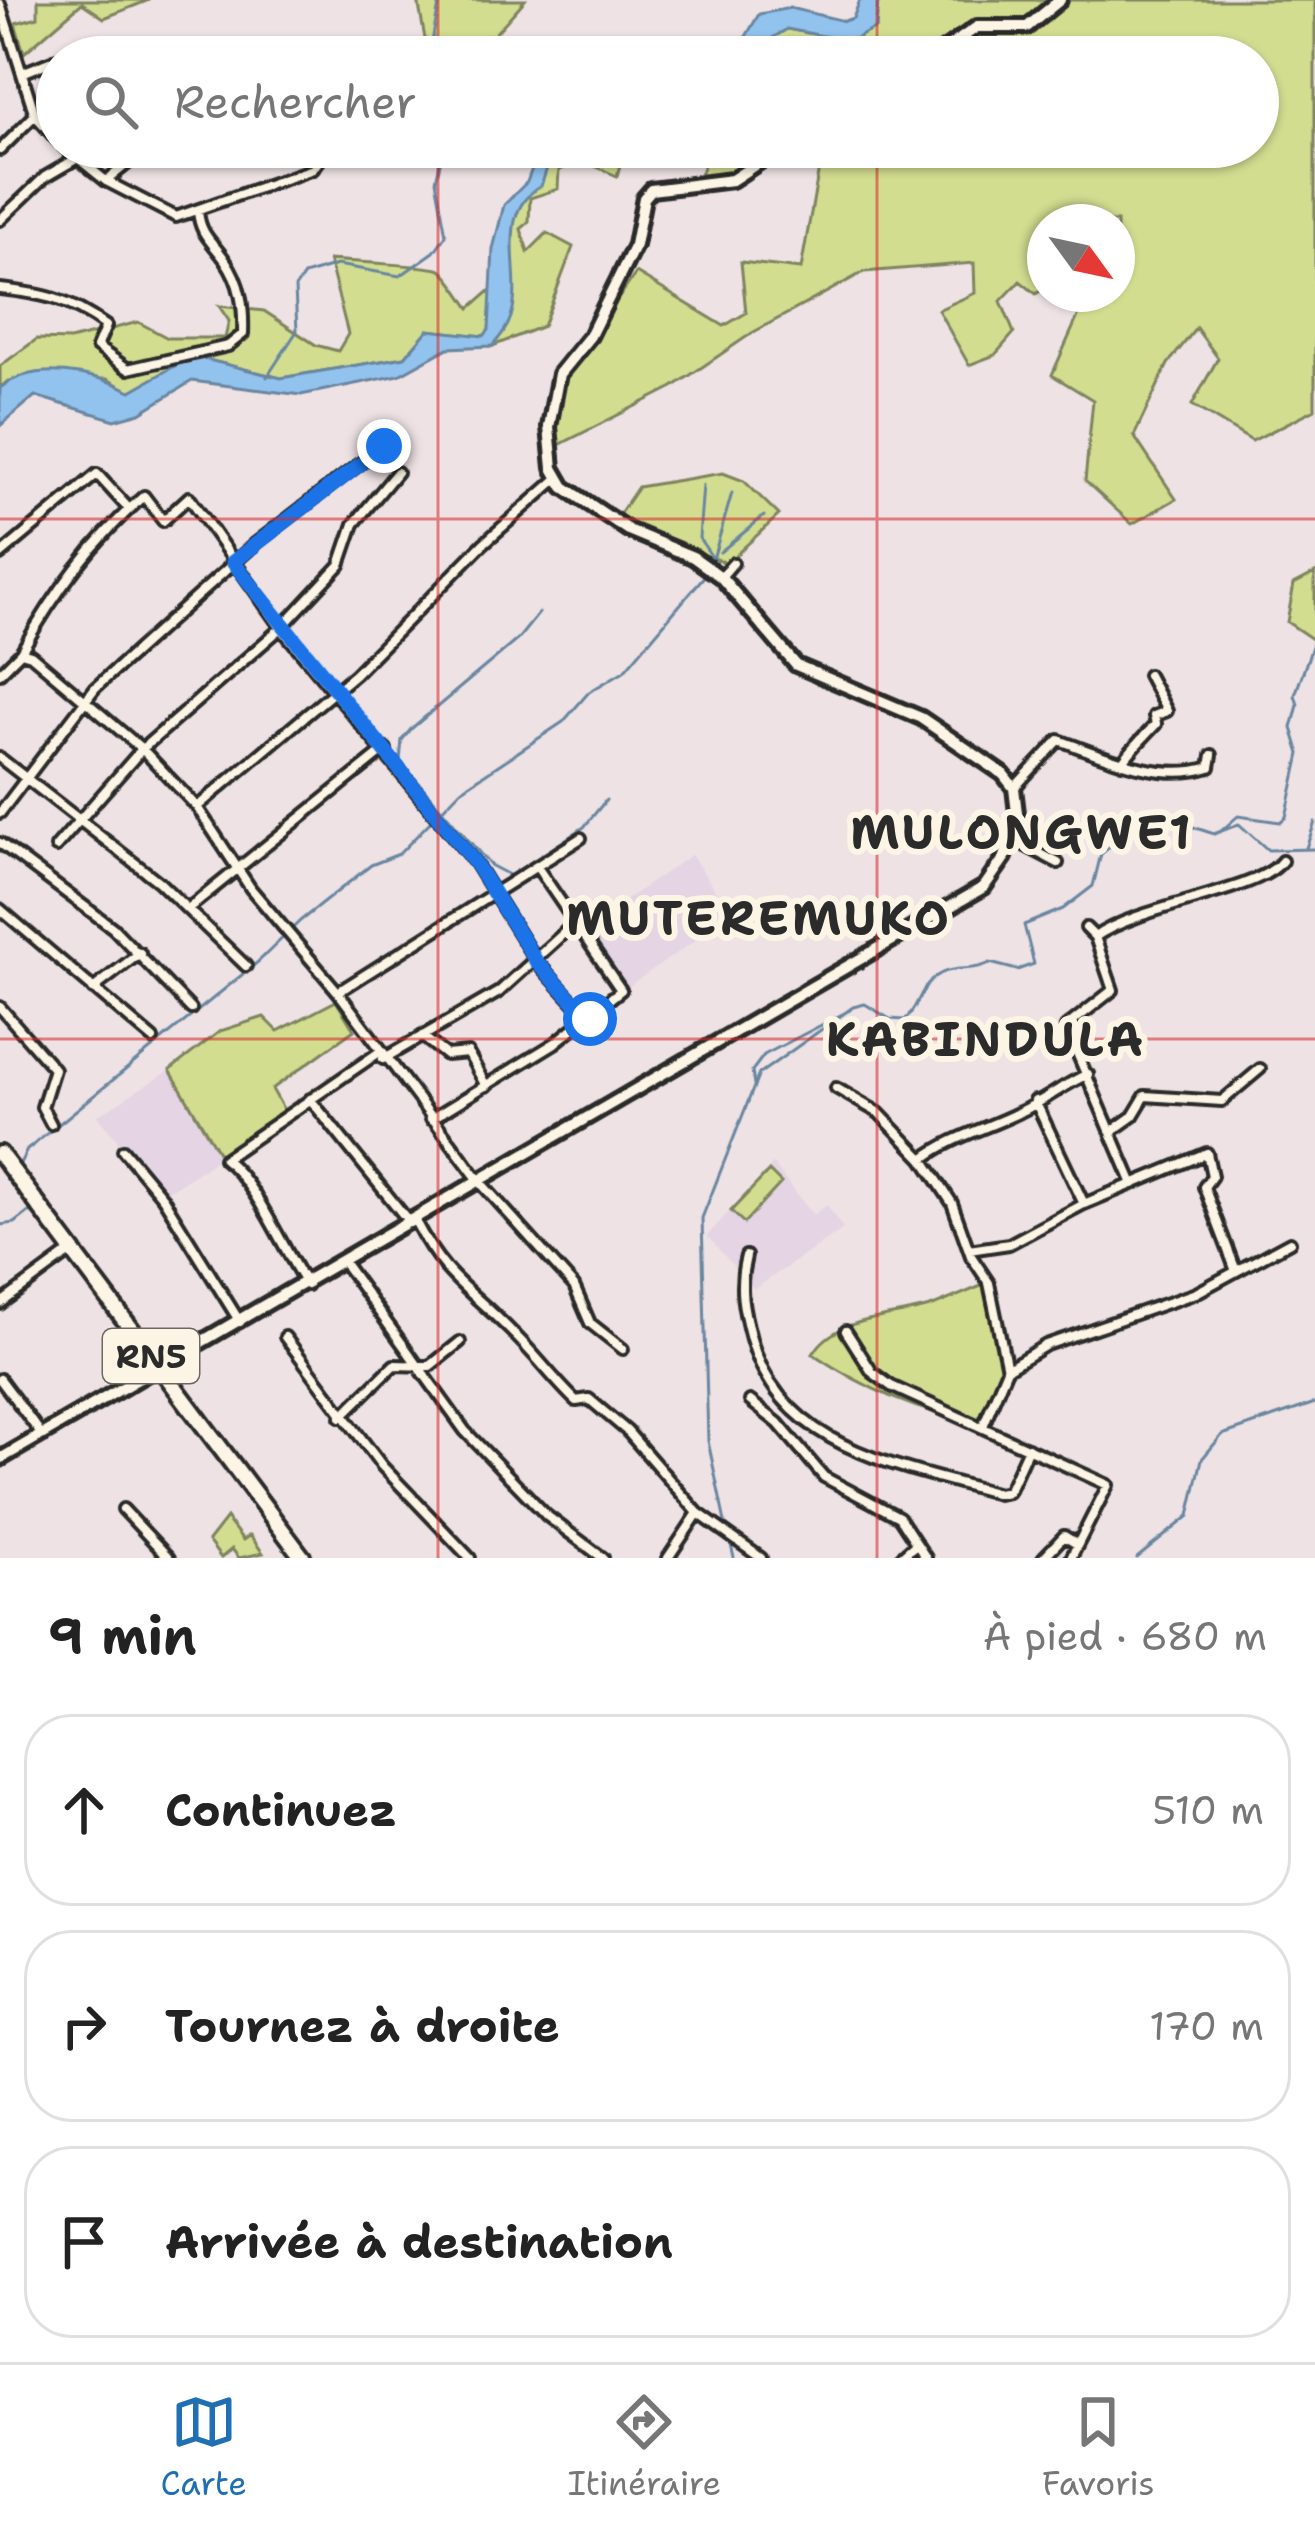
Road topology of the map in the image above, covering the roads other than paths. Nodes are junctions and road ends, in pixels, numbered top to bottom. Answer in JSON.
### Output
{"nodes":[{"id":1,"x":1060,"y":0,"type":"edge"},
{"id":2,"x":0,"y":4,"type":"edge"},
{"id":3,"x":964,"y":36,"type":"edge"},
{"id":4,"x":36,"y":67,"type":"edge"},
{"id":5,"x":22,"y":73,"type":"junction"},
{"id":6,"x":34,"y":115,"type":"joint"},
{"id":7,"x":0,"y":149,"type":"edge"},
{"id":8,"x":60,"y":168,"type":"edge"},
{"id":9,"x":88,"y":168,"type":"edge"},
{"id":10,"x":122,"y":168,"type":"edge"},
{"id":11,"x":314,"y":168,"type":"edge"},
{"id":12,"x":751,"y":168,"type":"edge"},
{"id":13,"x":106,"y":181,"type":"junction"},
{"id":14,"x":198,"y":211,"type":"junction"},
{"id":15,"x":0,"y":220,"type":"edge"},
{"id":16,"x":0,"y":289,"type":"edge"},
{"id":17,"x":384,"y":446,"type":"dead end"},
{"id":18,"x":397,"y":472,"type":"dead end"},
{"id":19,"x":558,"y":478,"type":"junction"},
{"id":20,"x":129,"y":509,"type":"junction"},
{"id":21,"x":0,"y":554,"type":"edge"},
{"id":22,"x":233,"y":562,"type":"junction"},
{"id":23,"x":733,"y":563,"type":"dead end"},
{"id":24,"x":721,"y":578,"type":"junction"},
{"id":25,"x":281,"y":628,"type":"junction"},
{"id":26,"x":21,"y":652,"type":"junction"},
{"id":27,"x":0,"y":673,"type":"edge"},
{"id":28,"x":1148,"y":675,"type":"dead end"},
{"id":29,"x":335,"y":690,"type":"junction"},
{"id":30,"x":85,"y":700,"type":"junction"},
{"id":31,"x":142,"y":749,"type":"junction"},
{"id":32,"x":386,"y":749,"type":"junction"},
{"id":33,"x":1212,"y":755,"type":"dead end"},
{"id":34,"x":0,"y":758,"type":"edge"},
{"id":35,"x":1122,"y":763,"type":"junction"},
{"id":36,"x":27,"y":782,"type":"junction"},
{"id":37,"x":1014,"y":788,"type":"junction"},
{"id":38,"x":197,"y":807,"type":"junction"},
{"id":39,"x":0,"y":813,"type":"edge"},
{"id":40,"x":80,"y":821,"type":"junction"},
{"id":41,"x":581,"y":838,"type":"dead end"},
{"id":42,"x":1012,"y":839,"type":"junction"},
{"id":43,"x":0,"y":843,"type":"edge"},
{"id":44,"x":56,"y":847,"type":"dead end"},
{"id":45,"x":1282,"y":861,"type":"dead end"},
{"id":46,"x":1058,"y":863,"type":"dead end"},
{"id":47,"x":238,"y":867,"type":"junction"},
{"id":48,"x":537,"y":867,"type":"junction"},
{"id":49,"x":496,"y":896,"type":"junction"},
{"id":50,"x":0,"y":908,"type":"edge"},
{"id":51,"x":189,"y":908,"type":"junction"},
{"id":52,"x":576,"y":922,"type":"junction"},
{"id":53,"x":1086,"y":928,"type":"dead end"},
{"id":54,"x":1095,"y":938,"type":"junction"},
{"id":55,"x":140,"y":952,"type":"junction"},
{"id":56,"x":536,"y":961,"type":"junction"},
{"id":57,"x":246,"y":965,"type":"dead end"},
{"id":58,"x":93,"y":989,"type":"junction"},
{"id":59,"x":338,"y":992,"type":"junction"},
{"id":60,"x":0,"y":1007,"type":"edge"},
{"id":61,"x":191,"y":1010,"type":"dead end"},
{"id":62,"x":590,"y":1019,"type":"junction"},
{"id":63,"x":421,"y":1035,"type":"junction"},
{"id":64,"x":153,"y":1039,"type":"dead end"},
{"id":65,"x":380,"y":1056,"type":"junction"},
{"id":66,"x":1260,"y":1069,"type":"dead end"},
{"id":67,"x":1088,"y":1075,"type":"junction"},
{"id":68,"x":485,"y":1086,"type":"junction"},
{"id":69,"x":836,"y":1088,"type":"dead end"},
{"id":70,"x":310,"y":1099,"type":"junction"},
{"id":71,"x":1036,"y":1101,"type":"junction"},
{"id":72,"x":431,"y":1119,"type":"junction"},
{"id":73,"x":51,"y":1124,"type":"dead end"},
{"id":74,"x":1112,"y":1131,"type":"junction"},
{"id":75,"x":123,"y":1150,"type":"dead end"},
{"id":76,"x":0,"y":1154,"type":"edge"},
{"id":77,"x":923,"y":1159,"type":"junction"},
{"id":78,"x":481,"y":1184,"type":"junction"},
{"id":79,"x":1133,"y":1184,"type":"junction"},
{"id":80,"x":1084,"y":1204,"type":"junction"},
{"id":81,"x":413,"y":1222,"type":"junction"},
{"id":82,"x":1290,"y":1241,"type":"dead end"},
{"id":83,"x":73,"y":1250,"type":"junction"},
{"id":84,"x":969,"y":1250,"type":"junction"},
{"id":85,"x":746,"y":1256,"type":"dead end"},
{"id":86,"x":344,"y":1264,"type":"junction"},
{"id":87,"x":1236,"y":1271,"type":"junction"},
{"id":88,"x":307,"y":1285,"type":"junction"},
{"id":89,"x":0,"y":1304,"type":"edge"},
{"id":90,"x":240,"y":1322,"type":"junction"},
{"id":91,"x":846,"y":1331,"type":"dead end"},
{"id":92,"x":285,"y":1337,"type":"dead end"},
{"id":93,"x":460,"y":1342,"type":"dead end"},
{"id":94,"x":623,"y":1349,"type":"dead end"},
{"id":95,"x":421,"y":1366,"type":"junction"},
{"id":96,"x":160,"y":1367,"type":"junction"},
{"id":97,"x":1007,"y":1370,"type":"junction"},
{"id":98,"x":0,"y":1379,"type":"edge"},
{"id":99,"x":750,"y":1401,"type":"dead end"},
{"id":100,"x":341,"y":1417,"type":"junction"},
{"id":101,"x":983,"y":1426,"type":"junction"},
{"id":102,"x":42,"y":1435,"type":"junction"},
{"id":103,"x":1028,"y":1448,"type":"junction"},
{"id":104,"x":0,"y":1459,"type":"edge"},
{"id":105,"x":123,"y":1509,"type":"dead end"},
{"id":106,"x":698,"y":1513,"type":"junction"},
{"id":107,"x":916,"y":1544,"type":"junction"},
{"id":108,"x":1078,"y":1544,"type":"junction"},
{"id":109,"x":598,"y":1556,"type":"edge"},
{"id":110,"x":169,"y":1558,"type":"edge"},
{"id":111,"x":303,"y":1558,"type":"edge"},
{"id":112,"x":470,"y":1558,"type":"edge"},
{"id":113,"x":668,"y":1558,"type":"edge"},
{"id":114,"x":760,"y":1558,"type":"edge"},
{"id":115,"x":899,"y":1558,"type":"edge"},
{"id":116,"x":926,"y":1558,"type":"edge"},
{"id":117,"x":1043,"y":1558,"type":"edge"},
{"id":118,"x":1071,"y":1558,"type":"edge"}],
"edges":[{"from":1,"to":3,"type":"street"},
{"from":2,"to":5,"type":"street"},
{"from":4,"to":5,"type":"street"},
{"from":5,"to":6,"type":"street"},
{"from":6,"to":7,"type":"street"},
{"from":8,"to":15,"type":"street"},
{"from":9,"to":13,"type":"street"},
{"from":10,"to":13,"type":"street"},
{"from":11,"to":14,"type":"street"},
{"from":12,"to":19,"type":"street"},
{"from":13,"to":14,"type":"street"},
{"from":14,"to":16,"type":"street"},
{"from":17,"to":22,"type":"street"},
{"from":18,"to":25,"type":"street"},
{"from":19,"to":24,"type":"street"},
{"from":19,"to":29,"type":"street"},
{"from":20,"to":21,"type":"street"},
{"from":20,"to":22,"type":"street"},
{"from":20,"to":26,"type":"street"},
{"from":22,"to":25,"type":"street"},
{"from":22,"to":30,"type":"street"},
{"from":23,"to":24,"type":"street"},
{"from":24,"to":37,"type":"street"},
{"from":25,"to":29,"type":"street"},
{"from":25,"to":31,"type":"street"},
{"from":26,"to":27,"type":"street"},
{"from":26,"to":30,"type":"street"},
{"from":28,"to":35,"type":"street"},
{"from":29,"to":32,"type":"street"},
{"from":29,"to":38,"type":"street"},
{"from":30,"to":31,"type":"street"},
{"from":30,"to":36,"type":"street"},
{"from":31,"to":38,"type":"street"},
{"from":31,"to":40,"type":"street"},
{"from":32,"to":47,"type":"street"},
{"from":32,"to":49,"type":"street"},
{"from":33,"to":35,"type":"street"},
{"from":34,"to":36,"type":"street"},
{"from":35,"to":37,"type":"street"},
{"from":36,"to":39,"type":"street"},
{"from":36,"to":40,"type":"street"},
{"from":37,"to":42,"type":"street"},
{"from":38,"to":47,"type":"street"},
{"from":40,"to":44,"type":"street"},
{"from":40,"to":51,"type":"street"},
{"from":41,"to":48,"type":"street"},
{"from":42,"to":46,"type":"street"},
{"from":42,"to":78,"type":"street"},
{"from":43,"to":55,"type":"street"},
{"from":45,"to":54,"type":"street"},
{"from":47,"to":51,"type":"street"},
{"from":47,"to":59,"type":"street"},
{"from":48,"to":49,"type":"street"},
{"from":48,"to":52,"type":"street"},
{"from":49,"to":56,"type":"street"},
{"from":49,"to":59,"type":"street"},
{"from":50,"to":58,"type":"street"},
{"from":51,"to":57,"type":"street"},
{"from":52,"to":56,"type":"street"},
{"from":52,"to":62,"type":"street"},
{"from":53,"to":54,"type":"street"},
{"from":54,"to":67,"type":"street"},
{"from":55,"to":58,"type":"street"},
{"from":55,"to":61,"type":"street"},
{"from":56,"to":62,"type":"street"},
{"from":56,"to":63,"type":"street"},
{"from":58,"to":64,"type":"street"},
{"from":59,"to":65,"type":"street"},
{"from":60,"to":73,"type":"street"},
{"from":62,"to":68,"type":"street"},
{"from":63,"to":65,"type":"street"},
{"from":63,"to":68,"type":"street"},
{"from":65,"to":70,"type":"street"},
{"from":65,"to":72,"type":"street"},
{"from":66,"to":74,"type":"street"},
{"from":67,"to":71,"type":"street"},
{"from":67,"to":74,"type":"street"},
{"from":68,"to":72,"type":"street"},
{"from":69,"to":77,"type":"street"},
{"from":70,"to":81,"type":"street"},
{"from":70,"to":88,"type":"street"},
{"from":71,"to":77,"type":"street"},
{"from":71,"to":80,"type":"street"},
{"from":72,"to":78,"type":"street"},
{"from":74,"to":79,"type":"street"},
{"from":75,"to":90,"type":"street"},
{"from":76,"to":83,"type":"highway","number":"RN5"},
{"from":77,"to":84,"type":"street"},
{"from":78,"to":81,"type":"street"},
{"from":78,"to":94,"type":"street"},
{"from":79,"to":80,"type":"street"},
{"from":79,"to":87,"type":"street"},
{"from":80,"to":84,"type":"street"},
{"from":81,"to":86,"type":"street"},
{"from":81,"to":106,"type":"street"},
{"from":82,"to":87,"type":"street"},
{"from":83,"to":89,"type":"street"},
{"from":83,"to":96,"type":"highway","number":"RN5"},
{"from":84,"to":97,"type":"street"},
{"from":85,"to":103,"type":"street"},
{"from":86,"to":88,"type":"street"},
{"from":86,"to":95,"type":"street"},
{"from":87,"to":97,"type":"street"},
{"from":88,"to":90,"type":"street"},
{"from":90,"to":96,"type":"street"},
{"from":91,"to":101,"type":"street"},
{"from":92,"to":100,"type":"street"},
{"from":93,"to":95,"type":"street"},
{"from":95,"to":100,"type":"street"},
{"from":95,"to":109,"type":"street"},
{"from":96,"to":102,"type":"street"},
{"from":96,"to":111,"type":"highway","number":"RN5"},
{"from":97,"to":101,"type":"street"},
{"from":98,"to":102,"type":"street"},
{"from":99,"to":107,"type":"street"},
{"from":100,"to":112,"type":"street"},
{"from":101,"to":103,"type":"street"},
{"from":102,"to":104,"type":"street"},
{"from":103,"to":108,"type":"street"},
{"from":105,"to":110,"type":"street"},
{"from":106,"to":113,"type":"street"},
{"from":106,"to":114,"type":"street"},
{"from":107,"to":115,"type":"street"},
{"from":107,"to":116,"type":"street"},
{"from":108,"to":117,"type":"street"},
{"from":108,"to":118,"type":"street"}]}
